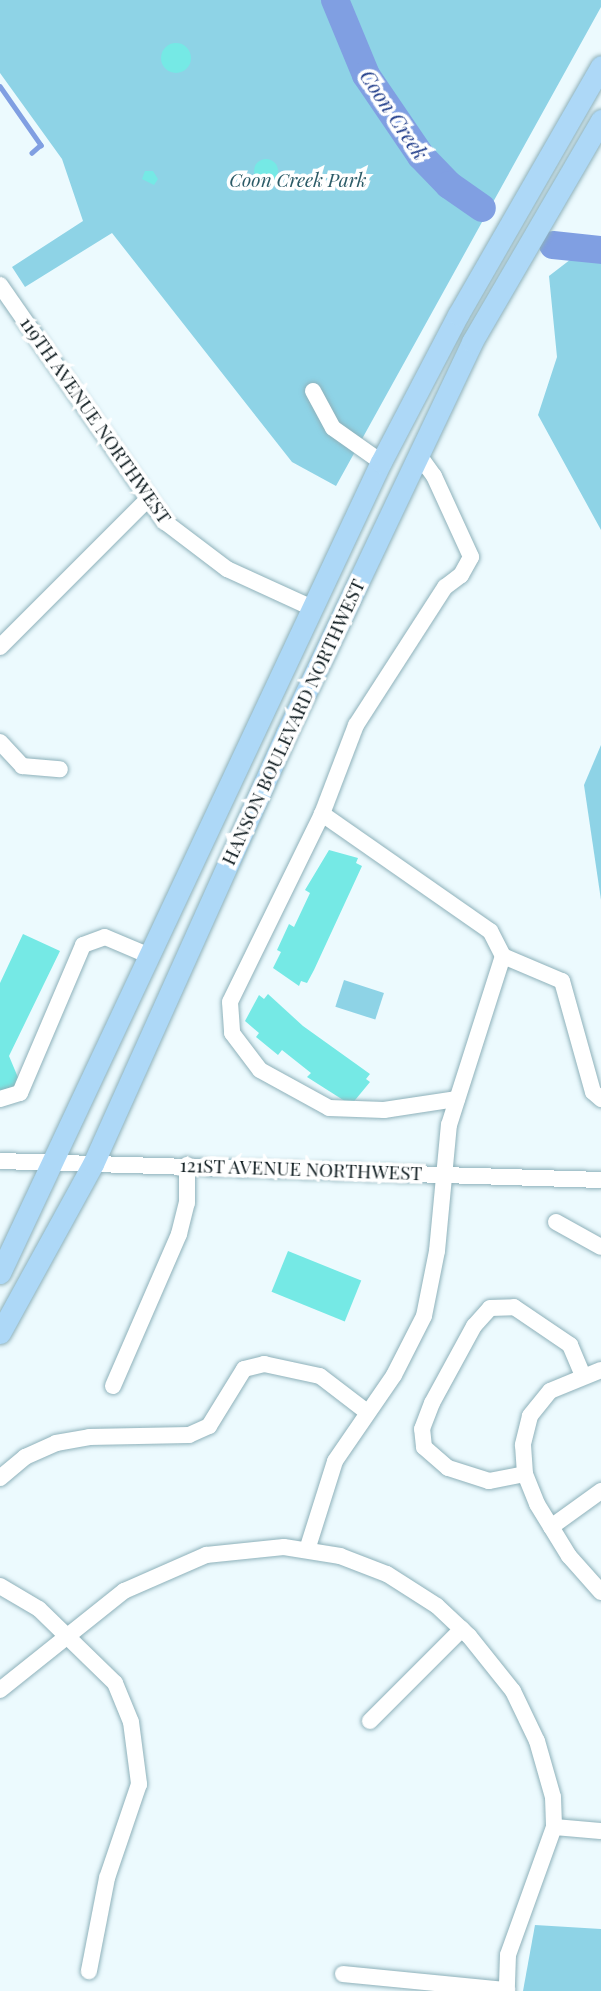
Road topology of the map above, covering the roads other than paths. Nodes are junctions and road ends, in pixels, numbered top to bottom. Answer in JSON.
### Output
{"nodes":[{"id":1,"x":601,"y":66,"type":"edge"},
{"id":2,"x":601,"y":120,"type":"edge"},
{"id":3,"x":601,"y":134,"type":"edge"},
{"id":4,"x":577,"y":158,"type":"junction"},
{"id":5,"x":0,"y":285,"type":"edge"},
{"id":6,"x":313,"y":391,"type":"dead end"},
{"id":7,"x":418,"y":454,"type":"junction"},
{"id":8,"x":381,"y":462,"type":"junction"},
{"id":9,"x":148,"y":499,"type":"junction"},
{"id":10,"x":310,"y":607,"type":"junction"},
{"id":11,"x":0,"y":647,"type":"edge"},
{"id":12,"x":0,"y":742,"type":"edge"},
{"id":13,"x":60,"y":769,"type":"dead end"},
{"id":14,"x":267,"y":775,"type":"junction"},
{"id":15,"x":322,"y":814,"type":"junction"},
{"id":16,"x":150,"y":956,"type":"junction"},
{"id":17,"x":503,"y":956,"type":"junction"},
{"id":18,"x":0,"y":1099,"type":"edge"},
{"id":19,"x":601,"y":1099,"type":"edge"},
{"id":20,"x":457,"y":1100,"type":"junction"},
{"id":21,"x":0,"y":1161,"type":"edge"},
{"id":22,"x":55,"y":1163,"type":"junction"},
{"id":23,"x":93,"y":1164,"type":"junction"},
{"id":24,"x":187,"y":1165,"type":"junction"},
{"id":25,"x":441,"y":1173,"type":"junction"},
{"id":26,"x":601,"y":1180,"type":"edge"},
{"id":27,"x":556,"y":1222,"type":"dead end"},
{"id":28,"x":601,"y":1247,"type":"edge"},
{"id":29,"x":0,"y":1273,"type":"edge"},
{"id":30,"x":0,"y":1333,"type":"edge"},
{"id":31,"x":601,"y":1370,"type":"edge"},
{"id":32,"x":583,"y":1376,"type":"junction"},
{"id":33,"x":113,"y":1385,"type":"dead end"},
{"id":34,"x":367,"y":1412,"type":"junction"},
{"id":35,"x":525,"y":1474,"type":"junction"},
{"id":36,"x":0,"y":1478,"type":"edge"},
{"id":37,"x":601,"y":1491,"type":"edge"},
{"id":38,"x":551,"y":1527,"type":"junction"},
{"id":39,"x":307,"y":1550,"type":"junction"},
{"id":40,"x":0,"y":1586,"type":"edge"},
{"id":41,"x":601,"y":1592,"type":"edge"},
{"id":42,"x":462,"y":1629,"type":"junction"},
{"id":43,"x":68,"y":1639,"type":"junction"},
{"id":44,"x":0,"y":1690,"type":"edge"},
{"id":45,"x":370,"y":1721,"type":"dead end"},
{"id":46,"x":554,"y":1827,"type":"junction"},
{"id":47,"x":601,"y":1831,"type":"edge"},
{"id":48,"x":89,"y":1971,"type":"dead end"},
{"id":49,"x":343,"y":1974,"type":"dead end"},
{"id":50,"x":507,"y":1991,"type":"edge"}],
"edges":[{"from":1,"to":8,"type":"main road","name":"HANSON BOULEVARD NORTHWEST"},
{"from":2,"to":4,"type":"main road","name":"HANSON BOULEVARD NORTHWEST"},
{"from":3,"to":4,"type":"main road"},
{"from":4,"to":7,"type":"main road","name":"HANSON BOULEVARD NORTHWEST"},
{"from":5,"to":9,"type":"street","name":"119TH AVENUE NORTHWEST"},
{"from":6,"to":8,"type":"street"},
{"from":7,"to":14,"type":"main road","name":"HANSON BOULEVARD NORTHWEST"},
{"from":7,"to":15,"type":"street"},
{"from":8,"to":10,"type":"main road","name":"HANSON BOULEVARD NORTHWEST"},
{"from":8,"to":14,"type":"main road"},
{"from":9,"to":10,"type":"street","name":"119TH AVENUE NORTHWEST"},
{"from":9,"to":11,"type":"street"},
{"from":10,"to":16,"type":"main road","name":"HANSON BOULEVARD NORTHWEST"},
{"from":12,"to":13,"type":"street"},
{"from":14,"to":23,"type":"main road","name":"HANSON BOULEVARD NORTHWEST"},
{"from":15,"to":17,"type":"street"},
{"from":15,"to":20,"type":"street"},
{"from":16,"to":18,"type":"street"},
{"from":16,"to":22,"type":"main road","name":"HANSON BOULEVARD NORTHWEST"},
{"from":17,"to":19,"type":"street"},
{"from":17,"to":20,"type":"street"},
{"from":20,"to":25,"type":"street"},
{"from":21,"to":22,"type":"street","name":"121ST AVENUE NORTHWEST"},
{"from":22,"to":23,"type":"street","name":"121ST AVENUE NORTHWEST"},
{"from":22,"to":29,"type":"main road","name":"HANSON BOULEVARD NORTHWEST"},
{"from":23,"to":24,"type":"street","name":"121ST AVENUE NORTHWEST"},
{"from":23,"to":30,"type":"main road","name":"HANSON BOULEVARD NORTHWEST"},
{"from":24,"to":25,"type":"street","name":"121ST AVENUE NORTHWEST"},
{"from":24,"to":33,"type":"street"},
{"from":25,"to":26,"type":"street","name":"121ST AVENUE NORTHWEST"},
{"from":25,"to":34,"type":"street"},
{"from":27,"to":28,"type":"street"},
{"from":31,"to":32,"type":"street"},
{"from":32,"to":35,"type":"street"},
{"from":32,"to":35,"type":"street"},
{"from":34,"to":36,"type":"street"},
{"from":34,"to":39,"type":"street"},
{"from":35,"to":38,"type":"street"},
{"from":37,"to":38,"type":"street"},
{"from":38,"to":41,"type":"street"},
{"from":39,"to":42,"type":"street"},
{"from":39,"to":43,"type":"street"},
{"from":40,"to":43,"type":"street"},
{"from":42,"to":45,"type":"street"},
{"from":42,"to":46,"type":"street"},
{"from":43,"to":44,"type":"street"},
{"from":43,"to":48,"type":"street"},
{"from":46,"to":47,"type":"street"},
{"from":46,"to":50,"type":"street"},
{"from":49,"to":50,"type":"street"}]}
